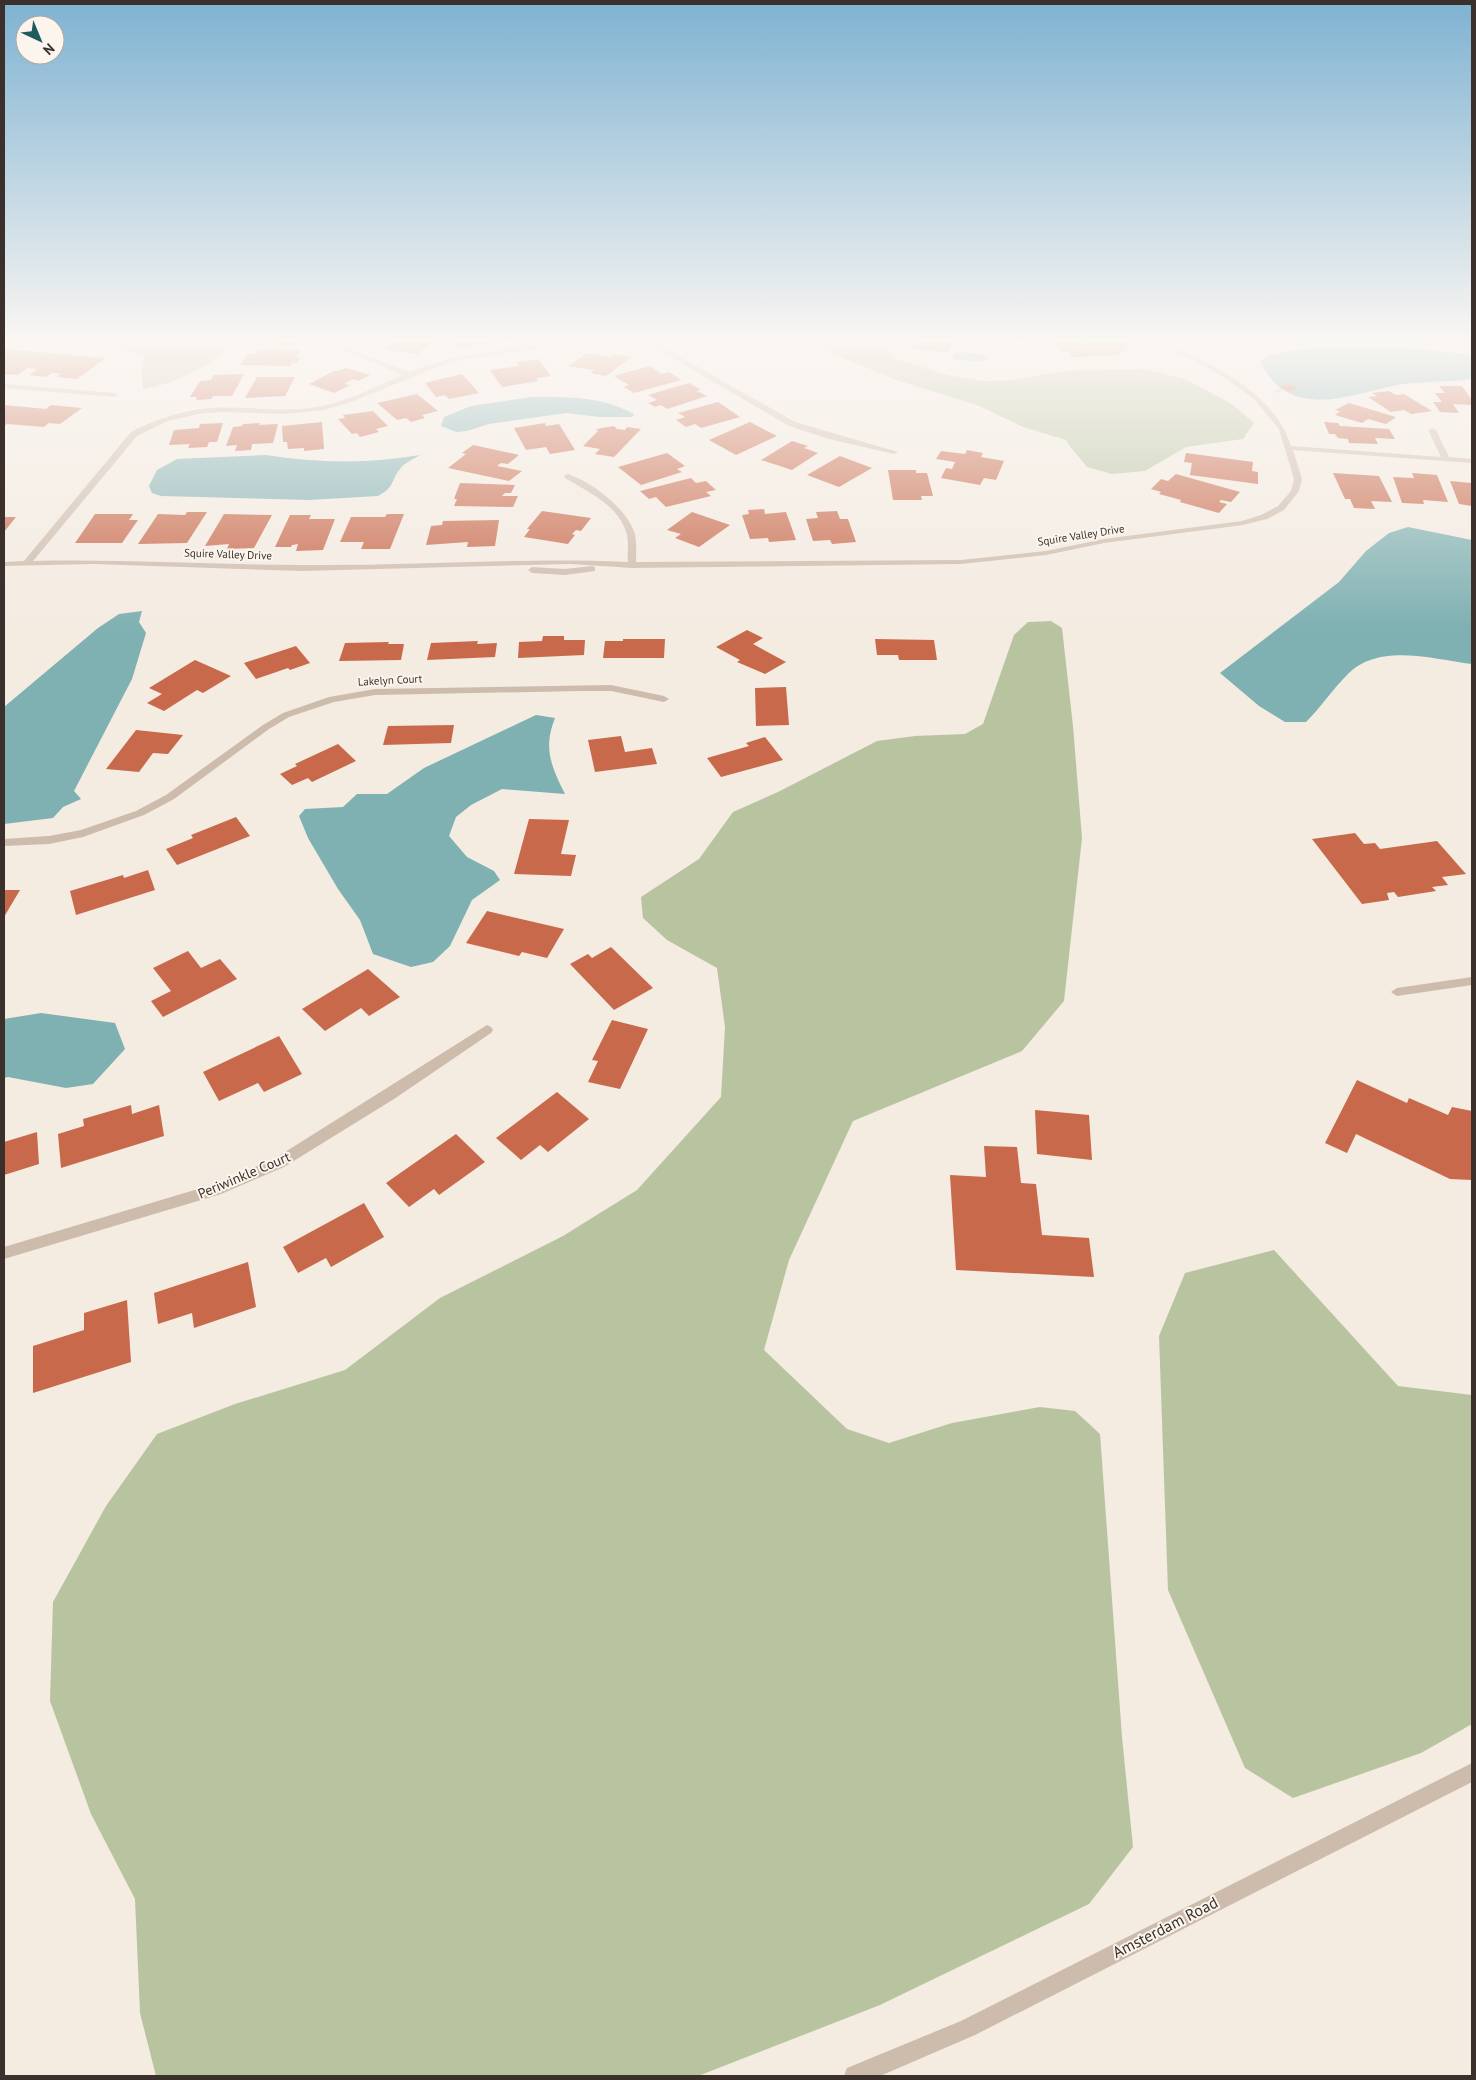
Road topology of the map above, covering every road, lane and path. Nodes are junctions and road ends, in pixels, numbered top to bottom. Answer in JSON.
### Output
{"nodes":[{"id":1,"x":132,"y":436,"type":"edge"},
{"id":2,"x":829,"y":436,"type":"edge"},
{"id":3,"x":1285,"y":436,"type":"edge"},
{"id":4,"x":1435,"y":436,"type":"edge"},
{"id":5,"x":1289,"y":448,"type":"junction"},
{"id":6,"x":894,"y":452,"type":"dead end"},
{"id":7,"x":1446,"y":459,"type":"junction"},
{"id":8,"x":1472,"y":460,"type":"edge"},
{"id":9,"x":568,"y":476,"type":"dead end"},
{"id":10,"x":4,"y":564,"type":"edge"},
{"id":11,"x":26,"y":564,"type":"junction"},
{"id":12,"x":632,"y":565,"type":"junction"},
{"id":13,"x":664,"y":699,"type":"dead end"},
{"id":14,"x":4,"y":843,"type":"edge"},
{"id":15,"x":1472,"y":981,"type":"edge"},
{"id":16,"x":1397,"y":992,"type":"dead end"},
{"id":17,"x":487,"y":1030,"type":"dead end"},
{"id":18,"x":4,"y":1253,"type":"edge"},
{"id":19,"x":1472,"y":1772,"type":"edge"},
{"id":20,"x":856,"y":2076,"type":"edge"}],
"edges":[{"from":1,"to":11,"type":"street"},
{"from":2,"to":6,"type":"street"},
{"from":3,"to":5,"type":"street","name":"Squire Valley Drive"},
{"from":4,"to":7,"type":"street"},
{"from":5,"to":7,"type":"street"},
{"from":5,"to":12,"type":"street","name":"Squire Valley Drive"},
{"from":7,"to":8,"type":"street"},
{"from":9,"to":12,"type":"street"},
{"from":10,"to":11,"type":"street","name":"Squire Valley Drive"},
{"from":11,"to":12,"type":"street","name":"Squire Valley Drive"},
{"from":13,"to":14,"type":"street","name":"Lakelyn Court"},
{"from":15,"to":16,"type":"street"},
{"from":17,"to":18,"type":"street","name":"Periwinkle Court"},
{"from":19,"to":20,"type":"street","name":"Amsterdam Road"}]}
